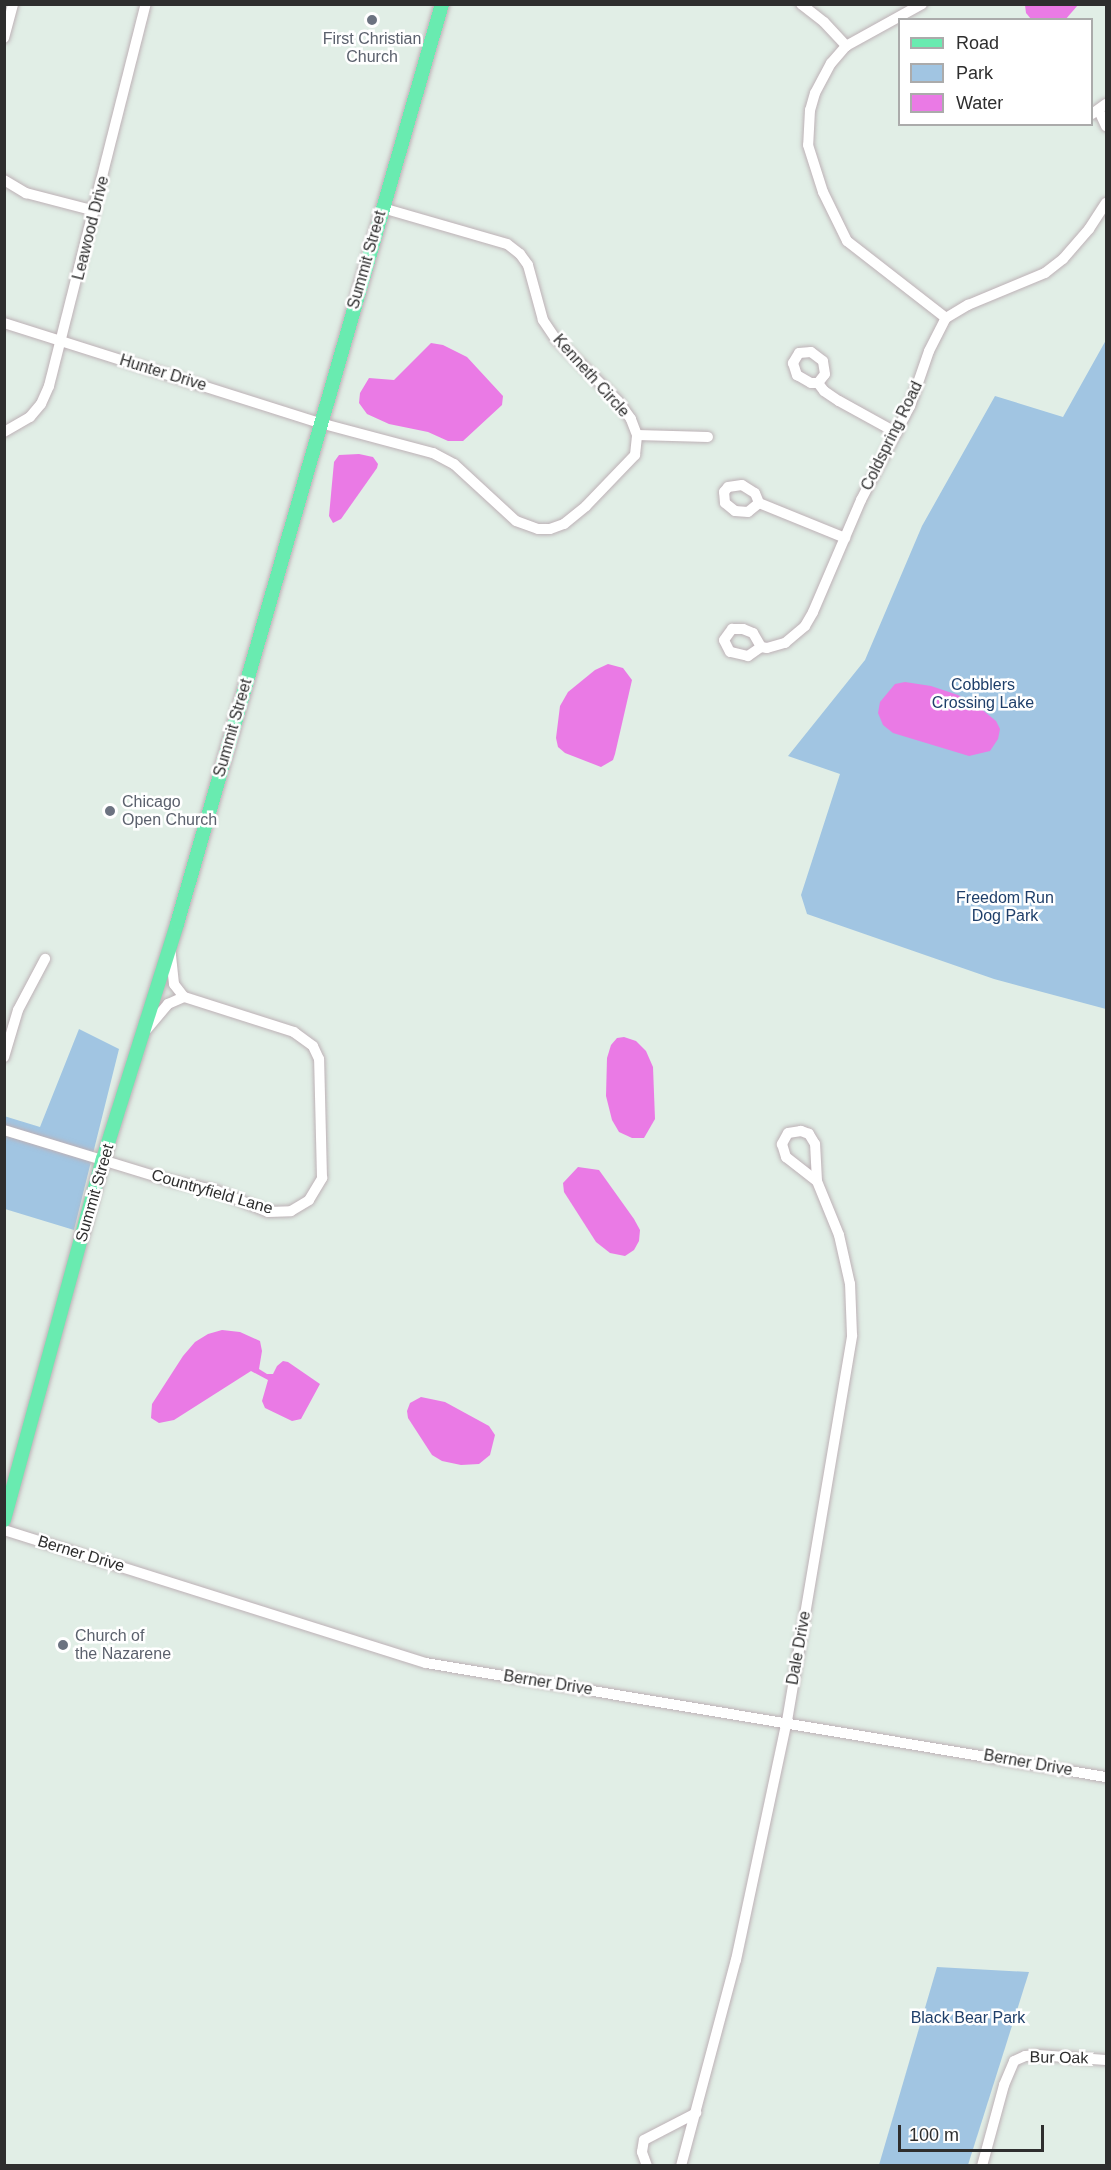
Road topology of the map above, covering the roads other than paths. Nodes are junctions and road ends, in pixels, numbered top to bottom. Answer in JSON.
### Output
{"nodes":[{"id":1,"x":13,"y":4,"type":"edge"},
{"id":2,"x":146,"y":4,"type":"edge"},
{"id":3,"x":442,"y":4,"type":"edge"},
{"id":4,"x":801,"y":4,"type":"edge"},
{"id":5,"x":922,"y":4,"type":"edge"},
{"id":6,"x":905,"y":18,"type":"edge"},
{"id":7,"x":898,"y":21,"type":"edge"},
{"id":8,"x":4,"y":38,"type":"edge"},
{"id":9,"x":846,"y":46,"type":"junction"},
{"id":10,"x":1099,"y":109,"type":"edge"},
{"id":11,"x":1107,"y":126,"type":"edge"},
{"id":12,"x":4,"y":180,"type":"edge"},
{"id":13,"x":1107,"y":203,"type":"edge"},
{"id":14,"x":382,"y":208,"type":"junction"},
{"id":15,"x":95,"y":211,"type":"junction"},
{"id":16,"x":946,"y":318,"type":"junction"},
{"id":17,"x":4,"y":323,"type":"edge"},
{"id":18,"x":63,"y":342,"type":"junction"},
{"id":19,"x":818,"y":383,"type":"dead end"},
{"id":20,"x":320,"y":423,"type":"junction"},
{"id":21,"x":4,"y":432,"type":"edge"},
{"id":22,"x":897,"y":432,"type":"junction"},
{"id":23,"x":637,"y":435,"type":"junction"},
{"id":24,"x":708,"y":437,"type":"dead end"},
{"id":25,"x":759,"y":503,"type":"dead end"},
{"id":26,"x":845,"y":538,"type":"junction"},
{"id":27,"x":761,"y":646,"type":"dead end"},
{"id":28,"x":177,"y":924,"type":"junction"},
{"id":29,"x":45,"y":959,"type":"dead end"},
{"id":30,"x":184,"y":997,"type":"junction"},
{"id":31,"x":141,"y":1040,"type":"junction"},
{"id":32,"x":4,"y":1057,"type":"edge"},
{"id":33,"x":4,"y":1130,"type":"edge"},
{"id":34,"x":104,"y":1159,"type":"junction"},
{"id":35,"x":817,"y":1181,"type":"junction"},
{"id":36,"x":4,"y":1520,"type":"edge"},
{"id":37,"x":4,"y":1530,"type":"edge"},
{"id":38,"x":787,"y":1721,"type":"junction"},
{"id":39,"x":1107,"y":1777,"type":"edge"},
{"id":40,"x":1107,"y":2060,"type":"edge"},
{"id":41,"x":696,"y":2113,"type":"junction"},
{"id":42,"x":647,"y":2166,"type":"edge"},
{"id":43,"x":681,"y":2166,"type":"edge"},
{"id":44,"x":982,"y":2166,"type":"edge"}],
"edges":[{"from":1,"to":8,"type":"street"},
{"from":2,"to":15,"type":"street","name":"Leawood Drive"},
{"from":3,"to":14,"type":"main road","name":"Summit Street"},
{"from":4,"to":9,"type":"street"},
{"from":5,"to":6,"type":"street"},
{"from":7,"to":9,"type":"street"},
{"from":9,"to":16,"type":"street"},
{"from":10,"to":11,"type":"street"},
{"from":12,"to":15,"type":"street"},
{"from":13,"to":16,"type":"street"},
{"from":14,"to":20,"type":"main road","name":"Summit Street"},
{"from":14,"to":23,"type":"street","name":"Kenneth Circle"},
{"from":15,"to":18,"type":"street","name":"Leawood Drive"},
{"from":16,"to":22,"type":"street","name":"Coldspring Road"},
{"from":17,"to":18,"type":"street","name":"Hunter Drive"},
{"from":18,"to":20,"type":"street","name":"Hunter Drive"},
{"from":18,"to":21,"type":"street","name":"Leawood Drive"},
{"from":19,"to":22,"type":"street"},
{"from":20,"to":23,"type":"street","name":"Kenneth Circle"},
{"from":20,"to":28,"type":"main road","name":"Summit Street"},
{"from":22,"to":26,"type":"street","name":"Coldspring Road"},
{"from":23,"to":24,"type":"street"},
{"from":25,"to":26,"type":"street"},
{"from":26,"to":27,"type":"street","name":"Coldspring Road"},
{"from":28,"to":30,"type":"street"},
{"from":28,"to":31,"type":"main road","name":"Summit Street"},
{"from":29,"to":32,"type":"street"},
{"from":30,"to":31,"type":"street"},
{"from":30,"to":34,"type":"street","name":"Countryfield Lane"},
{"from":31,"to":34,"type":"main road","name":"Summit Street"},
{"from":33,"to":34,"type":"street","name":"Countryfield Lane"},
{"from":34,"to":36,"type":"main road","name":"Summit Street"},
{"from":35,"to":35,"type":"street","name":"Dale Drive"},
{"from":35,"to":38,"type":"street","name":"Dale Drive"},
{"from":37,"to":38,"type":"street","name":"Berner Drive"},
{"from":38,"to":39,"type":"street","name":"Berner Drive"},
{"from":38,"to":41,"type":"street","name":"Dale Drive"},
{"from":40,"to":44,"type":"street","name":"Bur Oak"},
{"from":41,"to":42,"type":"street"},
{"from":41,"to":43,"type":"street","name":"Dale Drive"}]}
